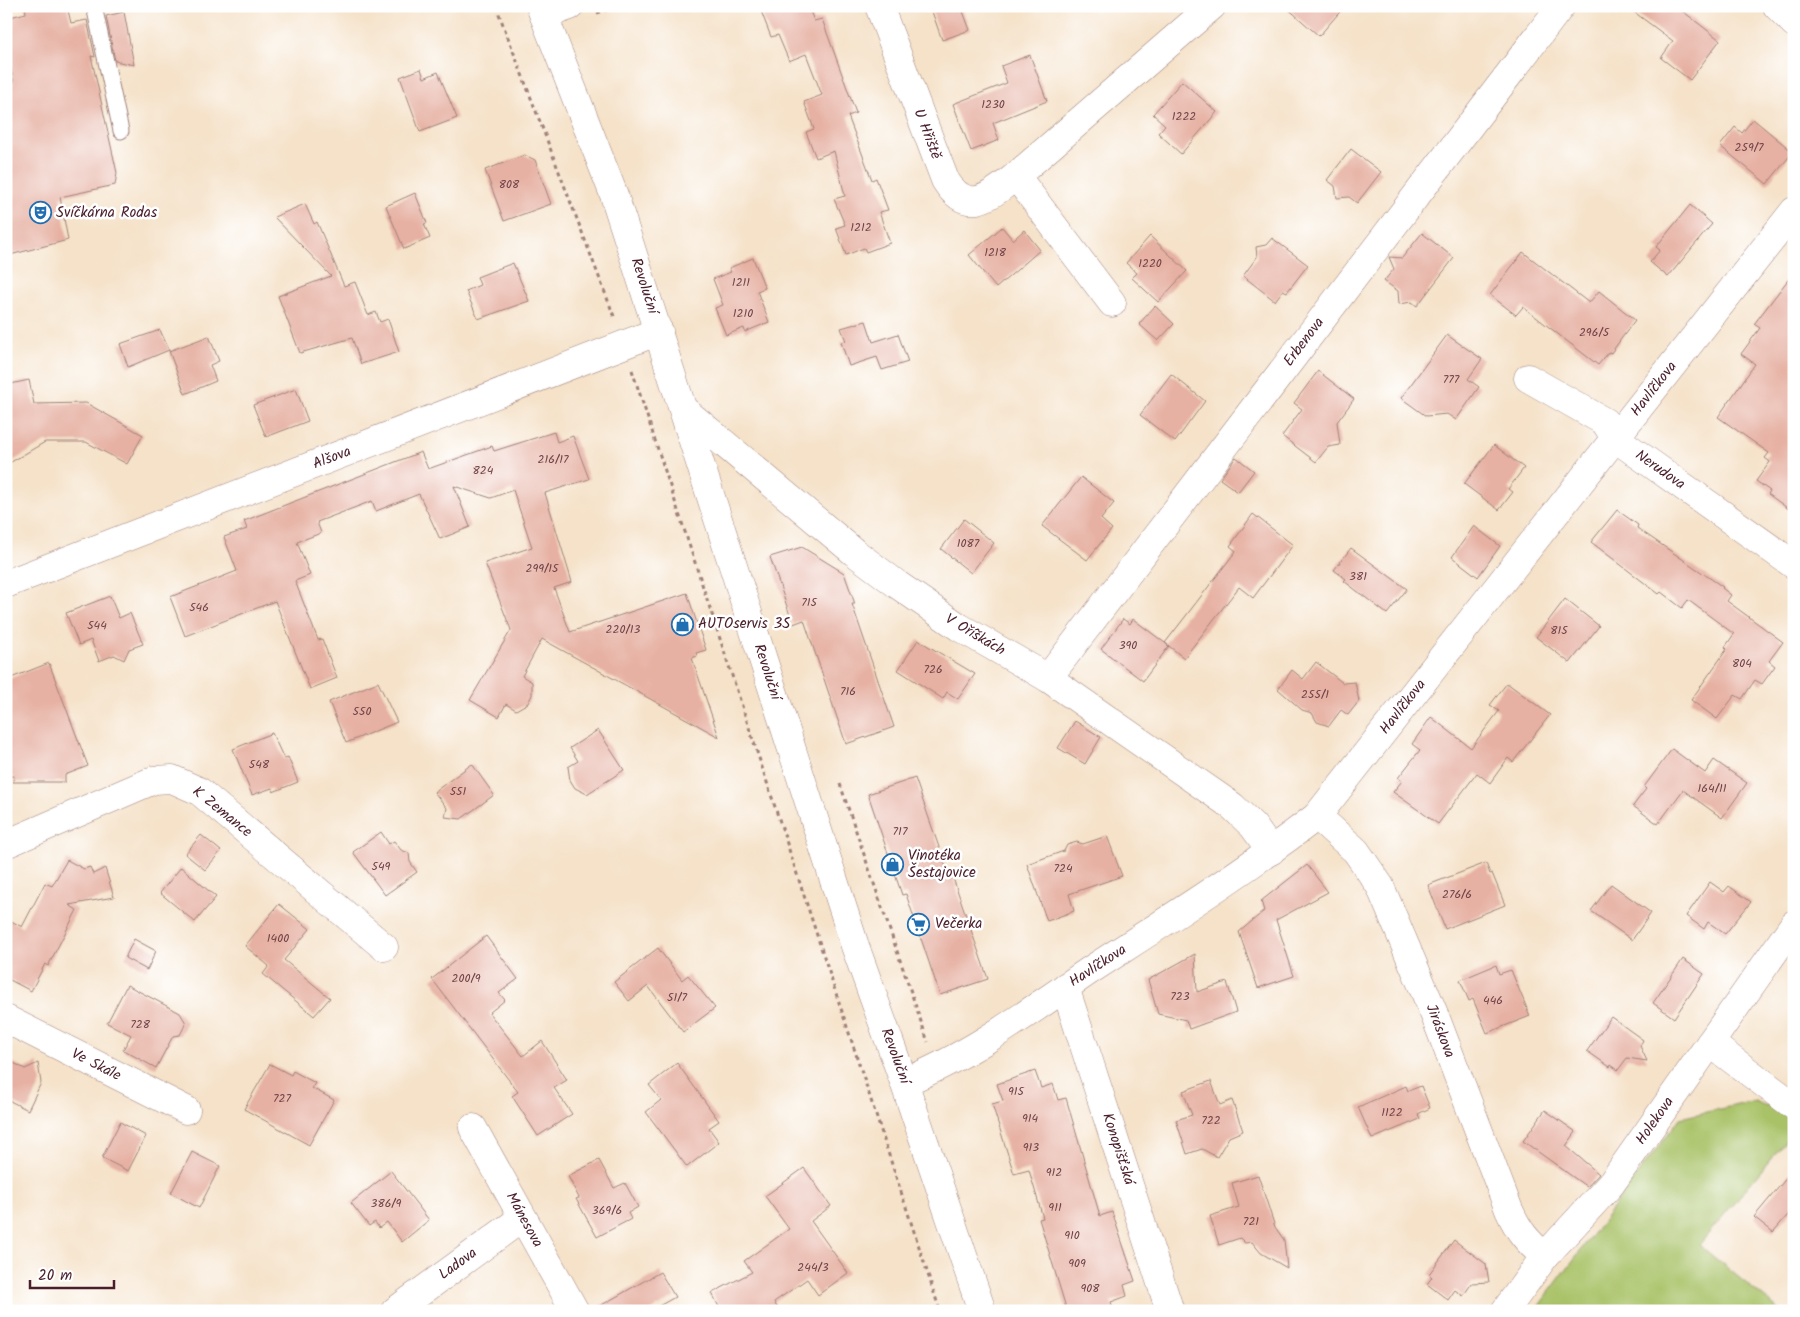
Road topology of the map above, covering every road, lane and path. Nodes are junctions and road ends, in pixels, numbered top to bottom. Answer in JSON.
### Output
{"nodes":[{"id":1,"x":94,"y":6,"type":"edge"},
{"id":2,"x":496,"y":6,"type":"edge"},
{"id":3,"x":570,"y":6,"type":"edge"},
{"id":4,"x":879,"y":6,"type":"edge"},
{"id":5,"x":1212,"y":6,"type":"edge"},
{"id":6,"x":1561,"y":6,"type":"edge"},
{"id":7,"x":1777,"y":6,"type":"edge"},
{"id":8,"x":542,"y":10,"type":"edge"},
{"id":9,"x":1794,"y":23,"type":"edge"},
{"id":10,"x":121,"y":131,"type":"dead end"},
{"id":11,"x":1016,"y":176,"type":"junction"},
{"id":12,"x":1794,"y":211,"type":"edge"},
{"id":13,"x":1112,"y":303,"type":"dead end"},
{"id":14,"x":616,"y":322,"type":"dead end"},
{"id":15,"x":659,"y":331,"type":"junction"},
{"id":16,"x":631,"y":366,"type":"dead end"},
{"id":17,"x":1528,"y":378,"type":"dead end"},
{"id":18,"x":684,"y":410,"type":"junction"},
{"id":19,"x":1615,"y":438,"type":"junction"},
{"id":20,"x":1794,"y":565,"type":"edge"},
{"id":21,"x":6,"y":584,"type":"edge"},
{"id":22,"x":1048,"y":678,"type":"junction"},
{"id":23,"x":840,"y":784,"type":"dead end"},
{"id":24,"x":1318,"y":816,"type":"junction"},
{"id":25,"x":6,"y":844,"type":"edge"},
{"id":26,"x":1271,"y":851,"type":"junction"},
{"id":27,"x":1794,"y":924,"type":"edge"},
{"id":28,"x":384,"y":947,"type":"dead end"},
{"id":29,"x":1065,"y":987,"type":"junction"},
{"id":30,"x":6,"y":1019,"type":"edge"},
{"id":31,"x":1710,"y":1043,"type":"junction"},
{"id":32,"x":931,"y":1050,"type":"dead end"},
{"id":33,"x":904,"y":1082,"type":"junction"},
{"id":34,"x":1794,"y":1106,"type":"edge"},
{"id":35,"x":186,"y":1110,"type":"dead end"},
{"id":36,"x":473,"y":1128,"type":"dead end"},
{"id":37,"x":522,"y":1218,"type":"junction"},
{"id":38,"x":1545,"y":1256,"type":"junction"},
{"id":39,"x":395,"y":1311,"type":"edge"},
{"id":40,"x":575,"y":1311,"type":"edge"},
{"id":41,"x":940,"y":1311,"type":"edge"},
{"id":42,"x":982,"y":1311,"type":"edge"},
{"id":43,"x":1170,"y":1311,"type":"edge"},
{"id":44,"x":1505,"y":1311,"type":"edge"}],
"edges":[{"from":1,"to":10,"type":"lane"},
{"from":2,"to":14,"type":"path"},
{"from":3,"to":8,"type":"street"},
{"from":4,"to":11,"type":"street","name":"U Hřiště"},
{"from":5,"to":11,"type":"street","name":"U Hřiště"},
{"from":6,"to":22,"type":"street","name":"Erbenova"},
{"from":7,"to":9,"type":"street"},
{"from":8,"to":15,"type":"street","name":"Revoluční"},
{"from":11,"to":13,"type":"street"},
{"from":12,"to":19,"type":"street","name":"Havlíčkova"},
{"from":15,"to":18,"type":"street","name":"Revoluční"},
{"from":15,"to":21,"type":"street","name":"Alšova"},
{"from":16,"to":41,"type":"path"},
{"from":17,"to":19,"type":"street","name":"Nerudova"},
{"from":18,"to":22,"type":"street","name":"V Oříškách"},
{"from":18,"to":33,"type":"street","name":"Revoluční"},
{"from":19,"to":20,"type":"street","name":"Nerudova"},
{"from":19,"to":24,"type":"street","name":"Havlíčkova"},
{"from":22,"to":26,"type":"street","name":"V Oříškách"},
{"from":23,"to":32,"type":"path"},
{"from":24,"to":26,"type":"street","name":"Havlíčkova"},
{"from":24,"to":38,"type":"street","name":"Jiráskova"},
{"from":25,"to":28,"type":"street","name":"K Zemance"},
{"from":26,"to":29,"type":"street","name":"Havlíčkova"},
{"from":27,"to":31,"type":"street","name":"Holekova"},
{"from":29,"to":33,"type":"street","name":"Havlíčkova"},
{"from":29,"to":43,"type":"street","name":"Konopišťská"},
{"from":30,"to":35,"type":"street","name":"Ve Skále"},
{"from":31,"to":34,"type":"street"},
{"from":31,"to":38,"type":"street","name":"Holekova"},
{"from":33,"to":42,"type":"street","name":"Revoluční"},
{"from":36,"to":37,"type":"street","name":"Mánesova"},
{"from":37,"to":39,"type":"street","name":"Ladova"},
{"from":37,"to":40,"type":"street","name":"Mánesova"},
{"from":38,"to":44,"type":"street","name":"Holekova"}]}
